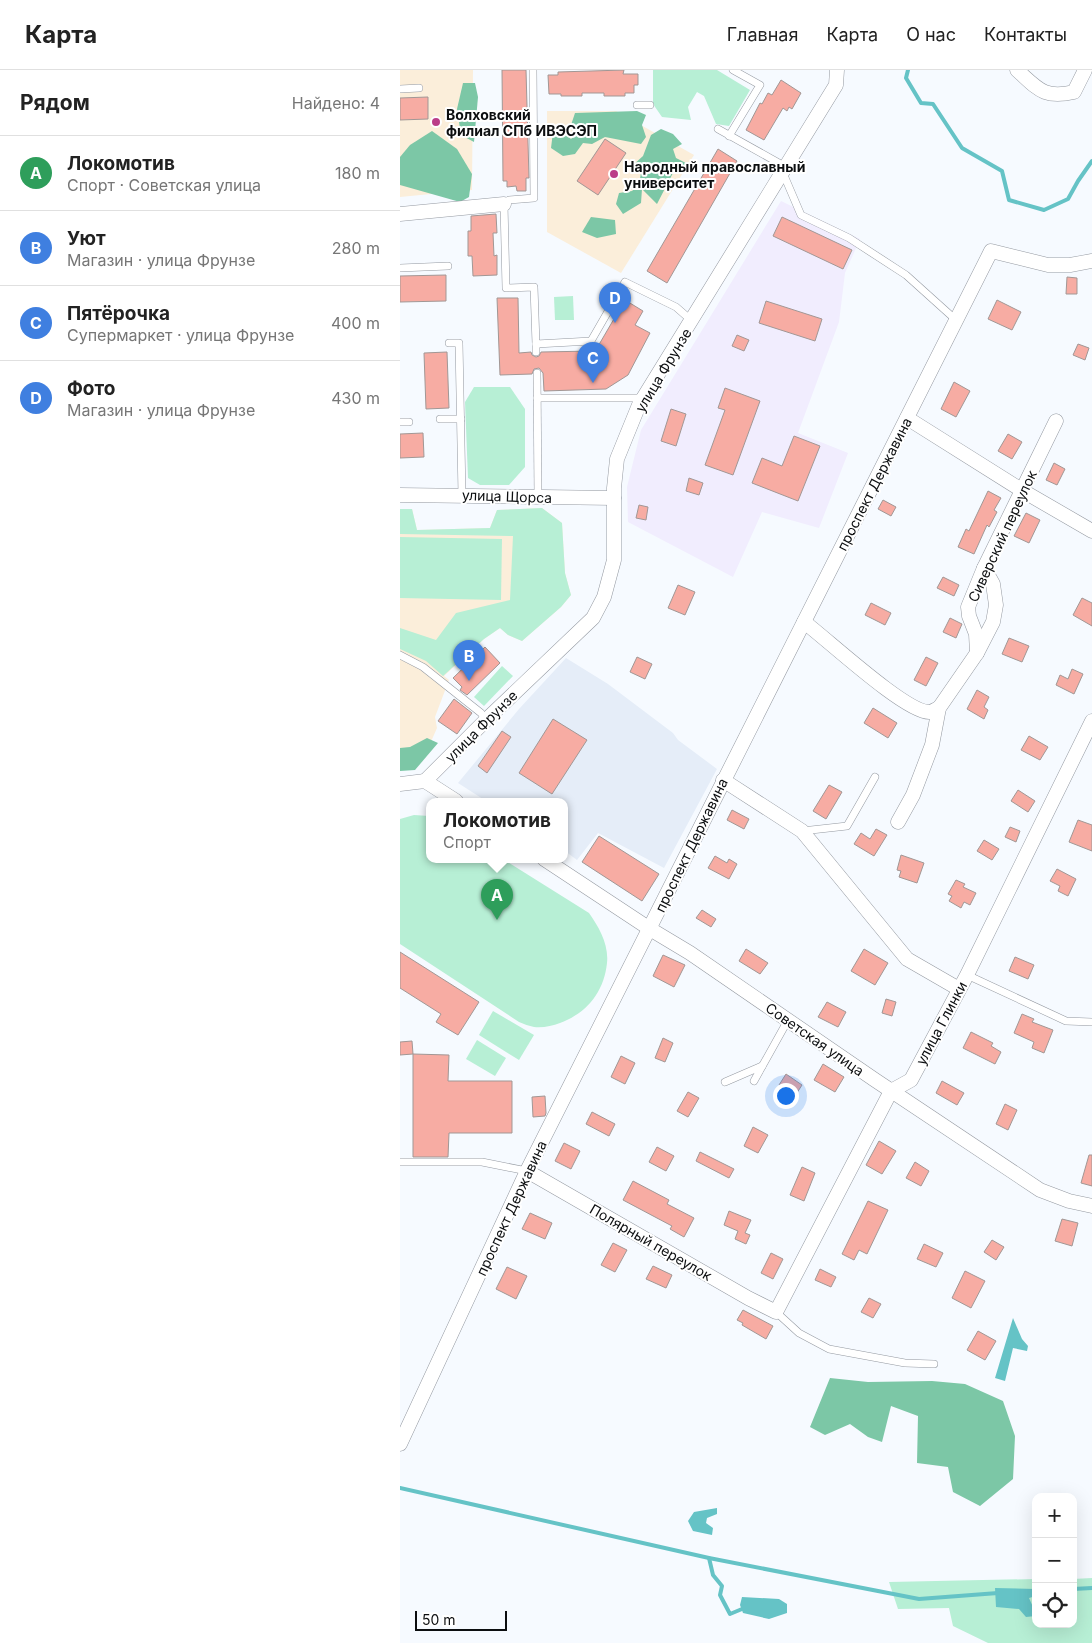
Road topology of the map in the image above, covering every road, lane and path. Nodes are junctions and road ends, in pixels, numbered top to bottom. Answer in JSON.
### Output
{"nodes":[{"id":1,"x":533,"y":70,"type":"edge"},
{"id":2,"x":734,"y":70,"type":"edge"},
{"id":3,"x":837,"y":70,"type":"edge"},
{"id":4,"x":1017,"y":70,"type":"edge"},
{"id":5,"x":1085,"y":70,"type":"edge"},
{"id":6,"x":419,"y":88,"type":"dead end"},
{"id":7,"x":400,"y":89,"type":"edge"},
{"id":8,"x":637,"y":105,"type":"dead end"},
{"id":9,"x":650,"y":105,"type":"dead end"},
{"id":10,"x":718,"y":129,"type":"dead end"},
{"id":11,"x":729,"y":136,"type":"junction"},
{"id":12,"x":785,"y":170,"type":"junction"},
{"id":13,"x":504,"y":204,"type":"junction"},
{"id":14,"x":400,"y":214,"type":"edge"},
{"id":15,"x":1092,"y":261,"type":"edge"},
{"id":16,"x":448,"y":266,"type":"dead end"},
{"id":17,"x":400,"y":268,"type":"edge"},
{"id":18,"x":956,"y":320,"type":"junction"},
{"id":19,"x":692,"y":321,"type":"junction"},
{"id":20,"x":449,"y":344,"type":"dead end"},
{"id":21,"x":536,"y":344,"type":"junction"},
{"id":22,"x":536,"y":352,"type":"dead end"},
{"id":23,"x":536,"y":373,"type":"dead end"},
{"id":24,"x":537,"y":398,"type":"junction"},
{"id":25,"x":644,"y":398,"type":"junction"},
{"id":26,"x":907,"y":418,"type":"junction"},
{"id":27,"x":440,"y":419,"type":"dead end"},
{"id":28,"x":461,"y":419,"type":"junction"},
{"id":29,"x":1056,"y":421,"type":"dead end"},
{"id":30,"x":400,"y":422,"type":"edge"},
{"id":31,"x":409,"y":422,"type":"dead end"},
{"id":32,"x":1023,"y":491,"type":"junction"},
{"id":33,"x":400,"y":495,"type":"edge"},
{"id":34,"x":462,"y":495,"type":"junction"},
{"id":35,"x":538,"y":497,"type":"junction"},
{"id":36,"x":614,"y":498,"type":"junction"},
{"id":37,"x":1092,"y":531,"type":"edge"},
{"id":38,"x":984,"y":568,"type":"junction"},
{"id":39,"x":804,"y":622,"type":"junction"},
{"id":40,"x":977,"y":654,"type":"junction"},
{"id":41,"x":400,"y":655,"type":"edge"},
{"id":42,"x":940,"y":708,"type":"junction"},
{"id":43,"x":486,"y":720,"type":"junction"},
{"id":44,"x":1092,"y":721,"type":"edge"},
{"id":45,"x":874,"y":777,"type":"dead end"},
{"id":46,"x":723,"y":780,"type":"junction"},
{"id":47,"x":425,"y":781,"type":"junction"},
{"id":48,"x":400,"y":784,"type":"edge"},
{"id":49,"x":451,"y":798,"type":"edge"},
{"id":50,"x":898,"y":822,"type":"dead end"},
{"id":51,"x":802,"y":831,"type":"junction"},
{"id":52,"x":550,"y":863,"type":"edge"},
{"id":53,"x":650,"y":929,"type":"junction"},
{"id":54,"x":967,"y":975,"type":"junction"},
{"id":55,"x":959,"y":989,"type":"junction"},
{"id":56,"x":788,"y":1020,"type":"junction"},
{"id":57,"x":1092,"y":1022,"type":"edge"},
{"id":58,"x":762,"y":1066,"type":"junction"},
{"id":59,"x":754,"y":1080,"type":"dead end"},
{"id":60,"x":724,"y":1082,"type":"dead end"},
{"id":61,"x":892,"y":1091,"type":"junction"},
{"id":62,"x":400,"y":1162,"type":"edge"},
{"id":63,"x":527,"y":1171,"type":"junction"},
{"id":64,"x":1092,"y":1206,"type":"edge"},
{"id":65,"x":776,"y":1312,"type":"junction"},
{"id":66,"x":934,"y":1364,"type":"dead end"},
{"id":67,"x":400,"y":1444,"type":"edge"}],
"edges":[{"from":1,"to":13,"type":"lane"},
{"from":2,"to":11,"type":"lane"},
{"from":3,"to":12,"type":"street","name":"улица Фрунзе"},
{"from":4,"to":5,"type":"street"},
{"from":6,"to":7,"type":"lane"},
{"from":8,"to":9,"type":"lane"},
{"from":10,"to":11,"type":"lane"},
{"from":11,"to":12,"type":"lane"},
{"from":12,"to":18,"type":"lane"},
{"from":12,"to":19,"type":"street","name":"улица Фрунзе"},
{"from":13,"to":14,"type":"street"},
{"from":13,"to":21,"type":"lane"},
{"from":15,"to":18,"type":"street","name":"проспект Державина"},
{"from":16,"to":17,"type":"lane"},
{"from":18,"to":26,"type":"street","name":"проспект Державина"},
{"from":19,"to":21,"type":"lane"},
{"from":19,"to":25,"type":"street","name":"улица Фрунзе"},
{"from":20,"to":28,"type":"lane"},
{"from":21,"to":22,"type":"lane"},
{"from":23,"to":24,"type":"lane"},
{"from":24,"to":25,"type":"lane"},
{"from":24,"to":35,"type":"lane"},
{"from":25,"to":36,"type":"street","name":"улица Фрунзе"},
{"from":26,"to":32,"type":"street"},
{"from":26,"to":39,"type":"street","name":"проспект Державина"},
{"from":27,"to":28,"type":"lane"},
{"from":28,"to":34,"type":"lane"},
{"from":29,"to":32,"type":"street","name":"Сиверский переулок"},
{"from":30,"to":31,"type":"lane"},
{"from":32,"to":37,"type":"street"},
{"from":32,"to":38,"type":"street","name":"Сиверский переулок"},
{"from":33,"to":34,"type":"street","name":"улица Щорса"},
{"from":34,"to":35,"type":"street","name":"улица Щорса"},
{"from":35,"to":36,"type":"street","name":"улица Щорса"},
{"from":36,"to":43,"type":"street","name":"улица Фрунзе"},
{"from":38,"to":40,"type":"street","name":"Сиверский переулок"},
{"from":38,"to":40,"type":"street"},
{"from":39,"to":42,"type":"street"},
{"from":39,"to":46,"type":"street","name":"проспект Державина"},
{"from":40,"to":42,"type":"street"},
{"from":41,"to":43,"type":"lane"},
{"from":42,"to":50,"type":"street"},
{"from":43,"to":47,"type":"street","name":"улица Фрунзе"},
{"from":44,"to":54,"type":"street","name":"улица Глинки"},
{"from":45,"to":51,"type":"lane"},
{"from":46,"to":51,"type":"street"},
{"from":46,"to":53,"type":"street","name":"проспект Державина"},
{"from":47,"to":48,"type":"street"},
{"from":47,"to":49,"type":"street"},
{"from":51,"to":55,"type":"street"},
{"from":52,"to":53,"type":"street","name":"Советская улица"},
{"from":53,"to":56,"type":"street","name":"Советская улица"},
{"from":53,"to":63,"type":"street","name":"проспект Державина"},
{"from":54,"to":55,"type":"street","name":"улица Глинки"},
{"from":54,"to":57,"type":"lane"},
{"from":55,"to":61,"type":"street","name":"улица Глинки"},
{"from":56,"to":58,"type":"lane"},
{"from":56,"to":61,"type":"street","name":"Советская улица"},
{"from":58,"to":59,"type":"lane"},
{"from":58,"to":60,"type":"lane"},
{"from":61,"to":64,"type":"street","name":"Советская улица"},
{"from":61,"to":65,"type":"street","name":"улица Глинки"},
{"from":62,"to":63,"type":"lane"},
{"from":63,"to":65,"type":"street","name":"Полярный переулок"},
{"from":63,"to":67,"type":"street","name":"проспект Державина"},
{"from":65,"to":66,"type":"lane"}]}
